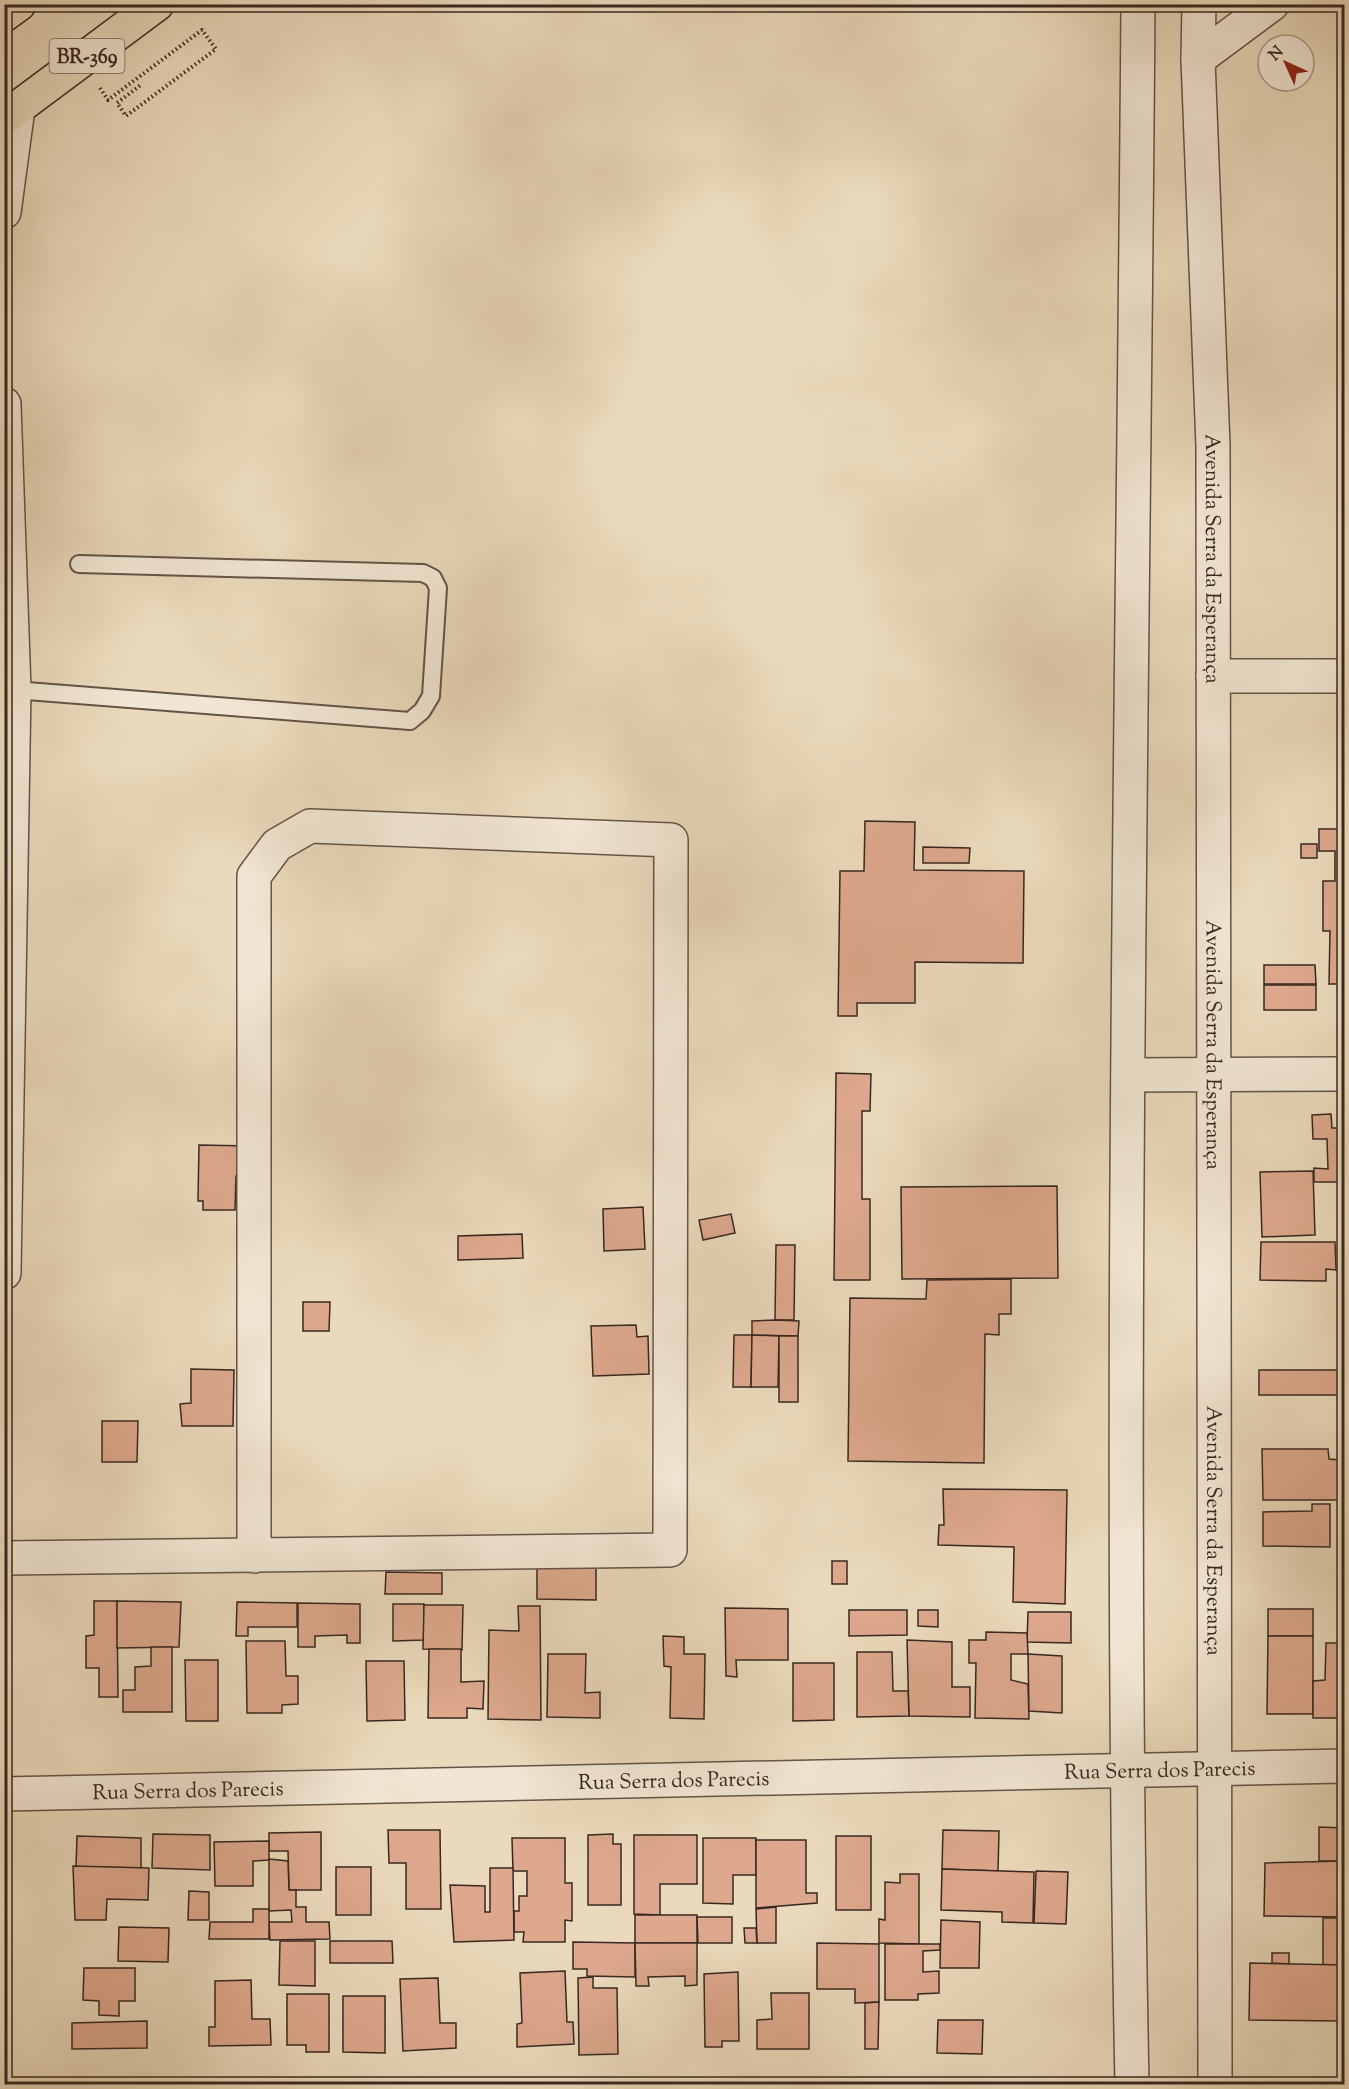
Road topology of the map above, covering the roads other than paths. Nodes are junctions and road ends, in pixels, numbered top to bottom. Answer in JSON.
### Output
{"nodes":[{"id":1,"x":19,"y":4,"type":"edge"},
{"id":2,"x":157,"y":4,"type":"edge"},
{"id":3,"x":1138,"y":4,"type":"edge"},
{"id":4,"x":1199,"y":4,"type":"edge"},
{"id":5,"x":1272,"y":4,"type":"edge"},
{"id":6,"x":4,"y":15,"type":"edge"},
{"id":7,"x":1198,"y":59,"type":"junction"},
{"id":8,"x":11,"y":113,"type":"edge"},
{"id":9,"x":4,"y":212,"type":"edge"},
{"id":10,"x":4,"y":404,"type":"edge"},
{"id":11,"x":79,"y":564,"type":"dead end"},
{"id":12,"x":1214,"y":676,"type":"junction"},
{"id":13,"x":1344,"y":676,"type":"edge"},
{"id":14,"x":14,"y":690,"type":"junction"},
{"id":15,"x":1344,"y":1074,"type":"edge"},
{"id":16,"x":1128,"y":1075,"type":"junction"},
{"id":17,"x":1214,"y":1076,"type":"junction"},
{"id":18,"x":6,"y":1217,"type":"edge"},
{"id":19,"x":4,"y":1273,"type":"edge"},
{"id":20,"x":254,"y":1556,"type":"junction"},
{"id":21,"x":4,"y":1558,"type":"edge"},
{"id":22,"x":1344,"y":1766,"type":"edge"},
{"id":23,"x":1215,"y":1767,"type":"junction"},
{"id":24,"x":1125,"y":1772,"type":"junction"},
{"id":25,"x":4,"y":1794,"type":"edge"},
{"id":26,"x":1132,"y":2085,"type":"edge"},
{"id":27,"x":1215,"y":2085,"type":"edge"}],
"edges":[{"from":1,"to":6,"type":"highway"},
{"from":2,"to":8,"type":"highway","number":"BR-369"},
{"from":3,"to":16,"type":"street"},
{"from":4,"to":7,"type":"street","name":"Avenida Serra da Esperança"},
{"from":5,"to":7,"type":"street"},
{"from":7,"to":12,"type":"street","name":"Avenida Serra da Esperança"},
{"from":8,"to":9,"type":"street"},
{"from":10,"to":14,"type":"street"},
{"from":11,"to":14,"type":"lane"},
{"from":12,"to":13,"type":"street"},
{"from":12,"to":17,"type":"street","name":"Avenida Serra da Esperança"},
{"from":14,"to":18,"type":"street"},
{"from":15,"to":17,"type":"street"},
{"from":16,"to":17,"type":"street"},
{"from":16,"to":24,"type":"street"},
{"from":17,"to":23,"type":"street","name":"Avenida Serra da Esperança"},
{"from":18,"to":19,"type":"street"},
{"from":20,"to":20,"type":"street"},
{"from":20,"to":21,"type":"street"},
{"from":22,"to":23,"type":"street","name":"Rua Serra dos Parecis"},
{"from":23,"to":24,"type":"street","name":"Rua Serra dos Parecis"},
{"from":23,"to":27,"type":"street","name":"Avenida Serra da Esperança"},
{"from":24,"to":25,"type":"street","name":"Rua Serra dos Parecis"},
{"from":24,"to":26,"type":"street"}]}
